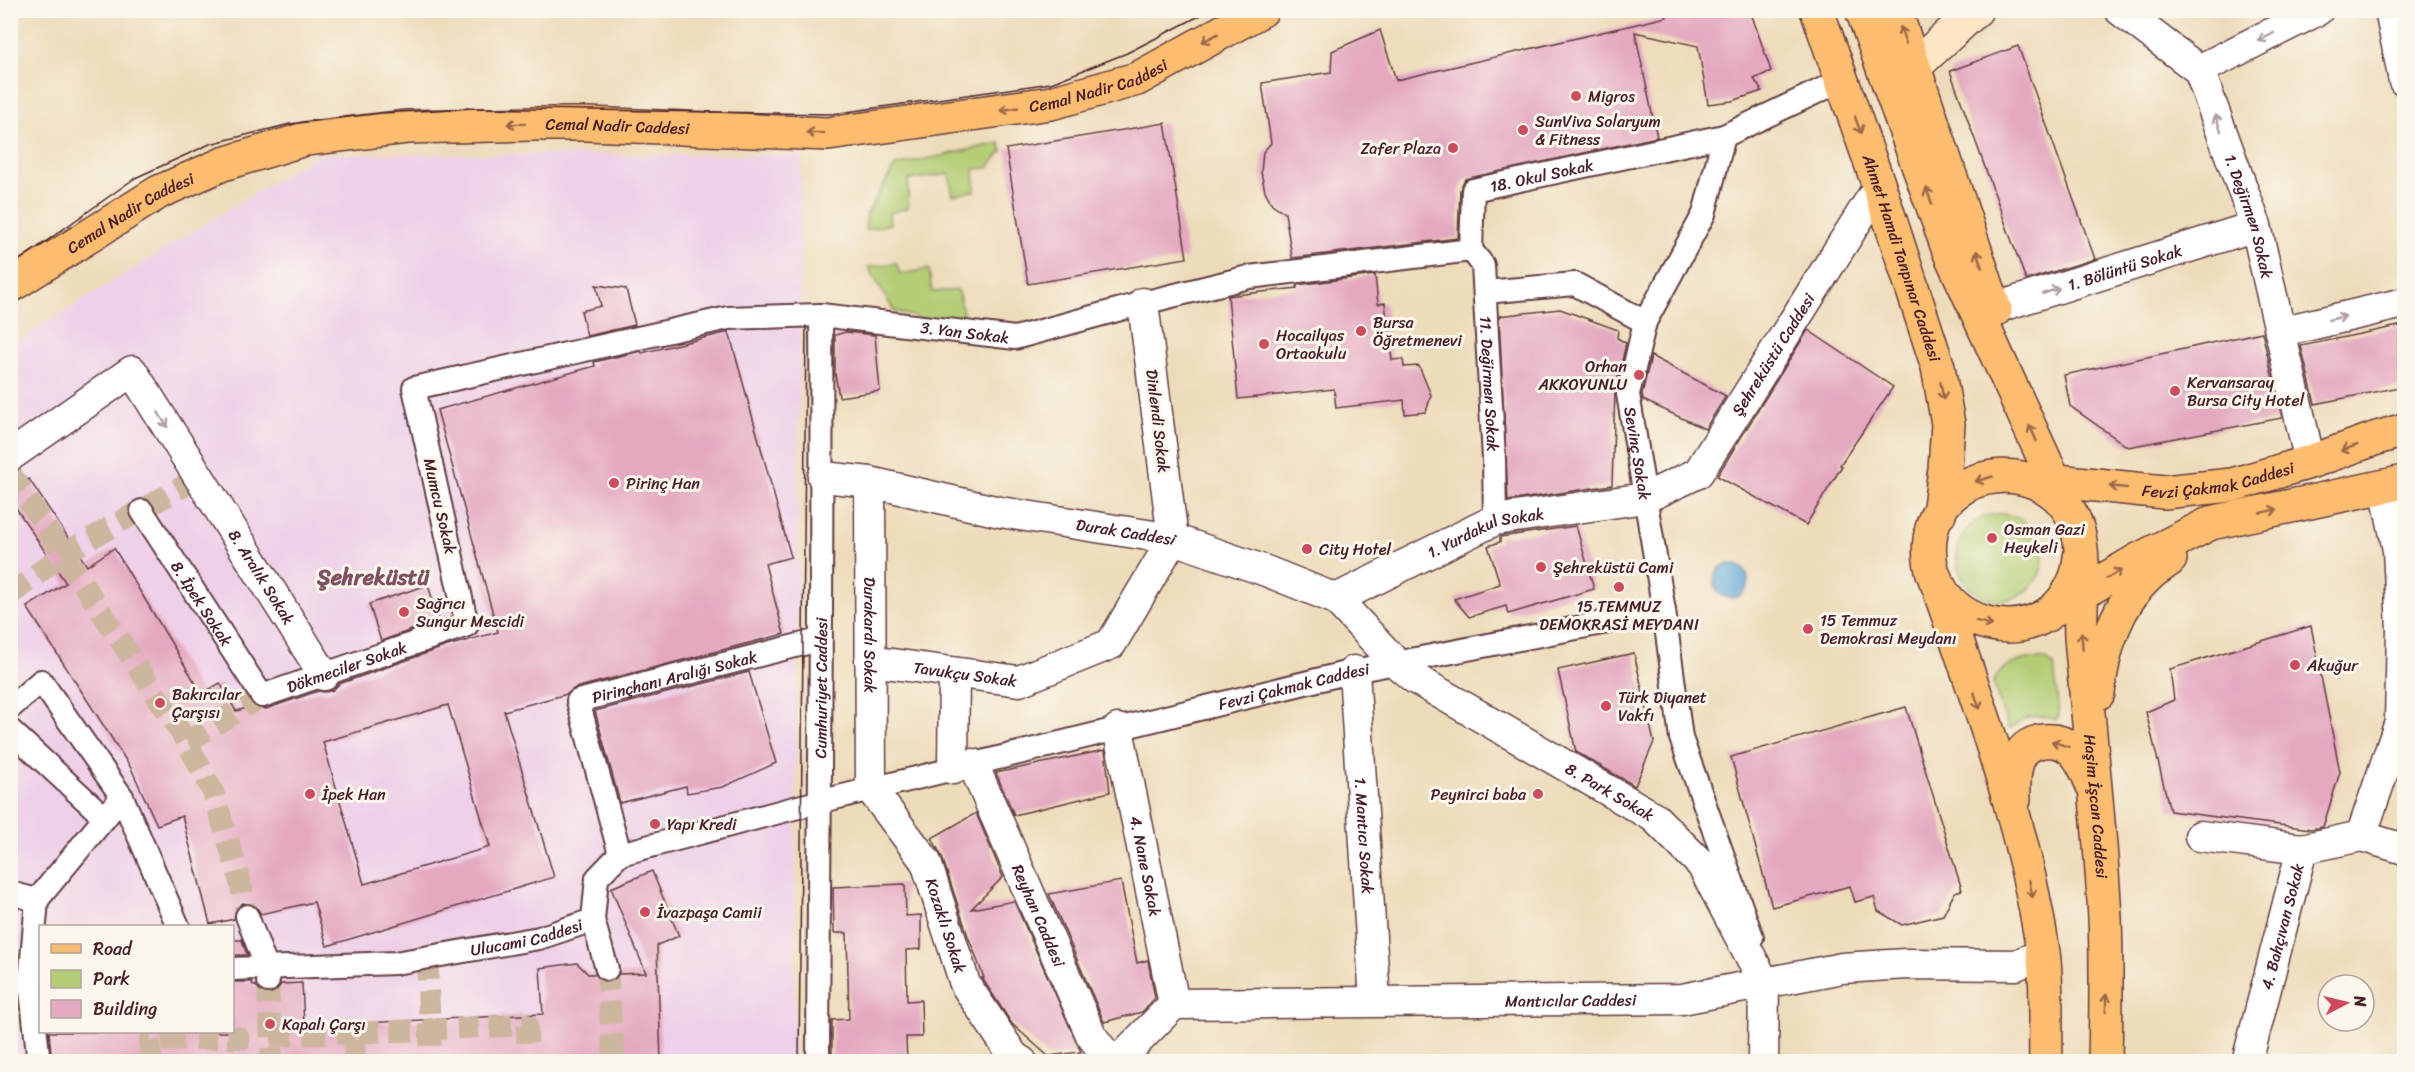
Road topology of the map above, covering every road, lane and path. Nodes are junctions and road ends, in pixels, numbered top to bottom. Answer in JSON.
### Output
{"nodes":[{"id":1,"x":1817,"y":10,"type":"edge"},
{"id":2,"x":1862,"y":10,"type":"edge"},
{"id":3,"x":1895,"y":10,"type":"edge"},
{"id":4,"x":1976,"y":10,"type":"edge"},
{"id":5,"x":2120,"y":10,"type":"edge"},
{"id":6,"x":2318,"y":10,"type":"edge"},
{"id":7,"x":2390,"y":10,"type":"edge"},
{"id":8,"x":1251,"y":14,"type":"edge"},
{"id":9,"x":1914,"y":67,"type":"junction"},
{"id":10,"x":2199,"y":70,"type":"junction"},
{"id":11,"x":1842,"y":80,"type":"junction"},
{"id":12,"x":2404,"y":81,"type":"edge"},
{"id":13,"x":1724,"y":136,"type":"junction"},
{"id":14,"x":1879,"y":186,"type":"junction"},
{"id":15,"x":2256,"y":226,"type":"junction"},
{"id":16,"x":1471,"y":250,"type":"junction"},
{"id":17,"x":10,"y":286,"type":"edge"},
{"id":18,"x":1485,"y":292,"type":"junction"},
{"id":19,"x":1143,"y":303,"type":"junction"},
{"id":20,"x":2404,"y":303,"type":"edge"},
{"id":21,"x":1995,"y":308,"type":"junction"},
{"id":22,"x":821,"y":315,"type":"junction"},
{"id":23,"x":1645,"y":322,"type":"junction"},
{"id":24,"x":2280,"y":332,"type":"junction"},
{"id":25,"x":2008,"y":377,"type":"junction"},
{"id":26,"x":414,"y":388,"type":"joint"},
{"id":27,"x":2404,"y":430,"type":"edge"},
{"id":28,"x":10,"y":456,"type":"edge"},
{"id":29,"x":2310,"y":462,"type":"junction"},
{"id":30,"x":823,"y":477,"type":"junction"},
{"id":31,"x":870,"y":482,"type":"junction"},
{"id":32,"x":2395,"y":484,"type":"edge"},
{"id":33,"x":2048,"y":488,"type":"junction"},
{"id":34,"x":1645,"y":498,"type":"junction"},
{"id":35,"x":142,"y":511,"type":"dead end"},
{"id":36,"x":1939,"y":514,"type":"junction"},
{"id":37,"x":1495,"y":520,"type":"junction"},
{"id":38,"x":2211,"y":523,"type":"junction"},
{"id":39,"x":1173,"y":539,"type":"junction"},
{"id":40,"x":2081,"y":553,"type":"junction"},
{"id":41,"x":1938,"y":586,"type":"junction"},
{"id":42,"x":2081,"y":594,"type":"junction"},
{"id":43,"x":1336,"y":599,"type":"junction"},
{"id":44,"x":1664,"y":611,"type":"junction"},
{"id":45,"x":2046,"y":615,"type":"junction"},
{"id":46,"x":467,"y":625,"type":"joint"},
{"id":47,"x":819,"y":640,"type":"junction"},
{"id":48,"x":870,"y":662,"type":"junction"},
{"id":49,"x":1395,"y":662,"type":"junction"},
{"id":50,"x":1354,"y":671,"type":"junction"},
{"id":51,"x":954,"y":673,"type":"junction"},
{"id":52,"x":324,"y":675,"type":"junction"},
{"id":53,"x":262,"y":696,"type":"joint"},
{"id":54,"x":10,"y":708,"type":"edge"},
{"id":55,"x":1118,"y":729,"type":"junction"},
{"id":56,"x":10,"y":730,"type":"edge"},
{"id":57,"x":2091,"y":742,"type":"junction"},
{"id":58,"x":963,"y":767,"type":"junction"},
{"id":59,"x":2094,"y":788,"type":"junction"},
{"id":60,"x":871,"y":789,"type":"junction"},
{"id":61,"x":122,"y":797,"type":"junction"},
{"id":62,"x":810,"y":804,"type":"junction"},
{"id":63,"x":2014,"y":814,"type":"junction"},
{"id":64,"x":105,"y":818,"type":"junction"},
{"id":65,"x":2200,"y":836,"type":"dead end"},
{"id":66,"x":2361,"y":836,"type":"junction"},
{"id":67,"x":2302,"y":849,"type":"junction"},
{"id":68,"x":2404,"y":849,"type":"edge"},
{"id":69,"x":620,"y":854,"type":"junction"},
{"id":70,"x":10,"y":893,"type":"edge"},
{"id":71,"x":37,"y":900,"type":"junction"},
{"id":72,"x":247,"y":916,"type":"tunnel mouth"},
{"id":73,"x":593,"y":920,"type":"junction"},
{"id":74,"x":177,"y":925,"type":"edge"},
{"id":75,"x":2043,"y":954,"type":"junction"},
{"id":76,"x":234,"y":969,"type":"edge"},
{"id":77,"x":607,"y":969,"type":"tunnel mouth"},
{"id":78,"x":267,"y":976,"type":"junction"},
{"id":79,"x":27,"y":982,"type":"edge"},
{"id":80,"x":1764,"y":982,"type":"junction"},
{"id":81,"x":1375,"y":1001,"type":"junction"},
{"id":82,"x":1174,"y":1004,"type":"junction"},
{"id":83,"x":39,"y":1062,"type":"edge"},
{"id":84,"x":819,"y":1062,"type":"edge"},
{"id":85,"x":1022,"y":1062,"type":"edge"},
{"id":86,"x":1111,"y":1062,"type":"edge"},
{"id":87,"x":1117,"y":1062,"type":"edge"},
{"id":88,"x":1763,"y":1062,"type":"edge"},
{"id":89,"x":2046,"y":1062,"type":"edge"},
{"id":90,"x":2105,"y":1062,"type":"edge"},
{"id":91,"x":2247,"y":1062,"type":"edge"}],
"edges":[{"from":1,"to":11,"type":"main road","name":"Ahmet Hamdi Tanpınar Caddesi"},
{"from":25,"to":2,"type":"main road","one_way":true},
{"from":9,"to":3,"type":"main road","one_way":true},
{"from":4,"to":9,"type":"main road"},
{"from":5,"to":10,"type":"street"},
{"from":6,"to":10,"type":"street","one_way":true},
{"from":7,"to":12,"type":"street"},
{"from":8,"to":17,"type":"main road","name":"Cemal Nadir Caddesi","one_way":true},
{"from":21,"to":9,"type":"main road","one_way":true},
{"from":15,"to":10,"type":"street","name":"1. Değirmen Sokak","one_way":true},
{"from":11,"to":13,"type":"street","name":"18. Okul Sokak"},
{"from":11,"to":14,"type":"main road","name":"Ahmet Hamdi Tanpınar Caddesi","one_way":true},
{"from":13,"to":16,"type":"street","name":"18. Okul Sokak"},
{"from":13,"to":23,"type":"street","name":"Sevinç Sokak"},
{"from":14,"to":34,"type":"street","name":"Şehreküstü Caddesi"},
{"from":14,"to":36,"type":"main road","name":"Ahmet Hamdi Tanpınar Caddesi","one_way":true},
{"from":21,"to":15,"type":"street","name":"1. Bölüntü Sokak","one_way":true},
{"from":15,"to":24,"type":"street","name":"1. Değirmen Sokak"},
{"from":16,"to":18,"type":"street","name":"11. Değirmen Sokak"},
{"from":16,"to":19,"type":"street"},
{"from":18,"to":23,"type":"street"},
{"from":18,"to":37,"type":"street","name":"11. Değirmen Sokak"},
{"from":19,"to":22,"type":"street","name":"3. Yan Sokak"},
{"from":19,"to":39,"type":"street","name":"Dinlendi Sokak"},
{"from":24,"to":20,"type":"street","one_way":true},
{"from":21,"to":25,"type":"main road"},
{"from":22,"to":26,"type":"street","name":"3. Yan Sokak"},
{"from":22,"to":30,"type":"street","name":"Cumhuriyet Caddesi"},
{"from":23,"to":34,"type":"street","name":"Sevinç Sokak"},
{"from":24,"to":29,"type":"street","name":"1. Değirmen Sokak"},
{"from":33,"to":25,"type":"main road","one_way":true},
{"from":26,"to":46,"type":"street","name":"Mumcu Sokak"},
{"from":27,"to":29,"type":"main road","name":"Fevzi Çakmak Caddesi","one_way":true},
{"from":28,"to":52,"type":"street","name":"8. Aralık Sokak","one_way":true},
{"from":29,"to":33,"type":"main road","name":"Fevzi Çakmak Caddesi","one_way":true},
{"from":30,"to":31,"type":"street","name":"Durak Caddesi"},
{"from":30,"to":47,"type":"street","name":"Cumhuriyet Caddesi"},
{"from":31,"to":39,"type":"street","name":"Durak Caddesi"},
{"from":31,"to":48,"type":"street","name":"Durakardı Sokak"},
{"from":38,"to":32,"type":"main road","one_way":true},
{"from":32,"to":66,"type":"street"},
{"from":33,"to":36,"type":"main road","one_way":true},
{"from":33,"to":40,"type":"main road"},
{"from":34,"to":37,"type":"street","name":"1. Yurdakul Sokak"},
{"from":34,"to":44,"type":"street","name":"Sevinç Sokak"},
{"from":35,"to":53,"type":"street","name":"8. İpek Sokak"},
{"from":36,"to":41,"type":"main road"},
{"from":37,"to":43,"type":"street","name":"1. Yurdakul Sokak"},
{"from":42,"to":38,"type":"main road","one_way":true},
{"from":38,"to":57,"type":"main road"},
{"from":39,"to":43,"type":"street","name":"Durak Caddesi"},
{"from":39,"to":51,"type":"street","name":"Tavukçu Sokak"},
{"from":40,"to":42,"type":"main road","name":"Haşim İşcan Caddesi"},
{"from":40,"to":45,"type":"main road"},
{"from":41,"to":45,"type":"main road","one_way":true},
{"from":41,"to":63,"type":"main road","one_way":true},
{"from":42,"to":45,"type":"main road"},
{"from":57,"to":42,"type":"main road","name":"Haşim İşcan Caddesi","one_way":true},
{"from":43,"to":49,"type":"street","name":"Durak Caddesi"},
{"from":44,"to":49,"type":"street","name":"Fevzi Çakmak Caddesi"},
{"from":44,"to":80,"type":"street"},
{"from":46,"to":52,"type":"street","name":"Dökmeciler Sokak"},
{"from":47,"to":62,"type":"street","name":"Cumhuriyet Caddesi"},
{"from":47,"to":69,"type":"street","name":"Pirinçhanı Aralığı Sokak"},
{"from":48,"to":51,"type":"street","name":"Tavukçu Sokak"},
{"from":48,"to":60,"type":"street","name":"Durakardı Sokak"},
{"from":49,"to":50,"type":"street","name":"Fevzi Çakmak Caddesi"},
{"from":49,"to":80,"type":"street","name":"8. Park Sokak"},
{"from":50,"to":55,"type":"street","name":"Fevzi Çakmak Caddesi"},
{"from":50,"to":81,"type":"street","name":"1. Mantıcı Sokak"},
{"from":51,"to":58,"type":"street"},
{"from":52,"to":53,"type":"street","name":"Dökmeciler Sokak"},
{"from":54,"to":61,"type":"street"},
{"from":55,"to":58,"type":"street","name":"Fevzi Çakmak Caddesi"},
{"from":55,"to":82,"type":"street","name":"4. Nane Sokak"},
{"from":56,"to":64,"type":"street"},
{"from":57,"to":59,"type":"main road","name":"Haşim İşcan Caddesi"},
{"from":58,"to":60,"type":"street","name":"Fevzi Çakmak Caddesi"},
{"from":58,"to":86,"type":"street","name":"Reyhan Caddesi"},
{"from":59,"to":63,"type":"main road","one_way":true},
{"from":90,"to":59,"type":"main road","name":"Haşim İşcan Caddesi","one_way":true},
{"from":60,"to":62,"type":"street","name":"Fevzi Çakmak Caddesi"},
{"from":60,"to":85,"type":"street","name":"Kozaklı Sokak"},
{"from":61,"to":64,"type":"street"},
{"from":61,"to":74,"type":"street"},
{"from":62,"to":69,"type":"street"},
{"from":62,"to":84,"type":"street","name":"Cumhuriyet Caddesi"},
{"from":63,"to":75,"type":"main road","one_way":true},
{"from":64,"to":71,"type":"street"},
{"from":65,"to":67,"type":"street"},
{"from":66,"to":67,"type":"street","name":"4. Bahçıvan Sokak"},
{"from":66,"to":68,"type":"street"},
{"from":67,"to":91,"type":"street","name":"4. Bahçıvan Sokak"},
{"from":69,"to":73,"type":"street","name":"Ulucami Caddesi"},
{"from":70,"to":71,"type":"street"},
{"from":71,"to":79,"type":"street"},
{"from":72,"to":78,"type":"street"},
{"from":73,"to":77,"type":"street"},
{"from":73,"to":78,"type":"street","name":"Ulucami Caddesi"},
{"from":75,"to":80,"type":"street","name":"Mantıcılar Caddesi"},
{"from":75,"to":89,"type":"main road"},
{"from":76,"to":78,"type":"street","name":"Ulucami Caddesi"},
{"from":79,"to":83,"type":"street"},
{"from":80,"to":81,"type":"street","name":"Mantıcılar Caddesi"},
{"from":80,"to":88,"type":"street"},
{"from":81,"to":82,"type":"street","name":"Mantıcılar Caddesi"},
{"from":82,"to":87,"type":"street"}]}
